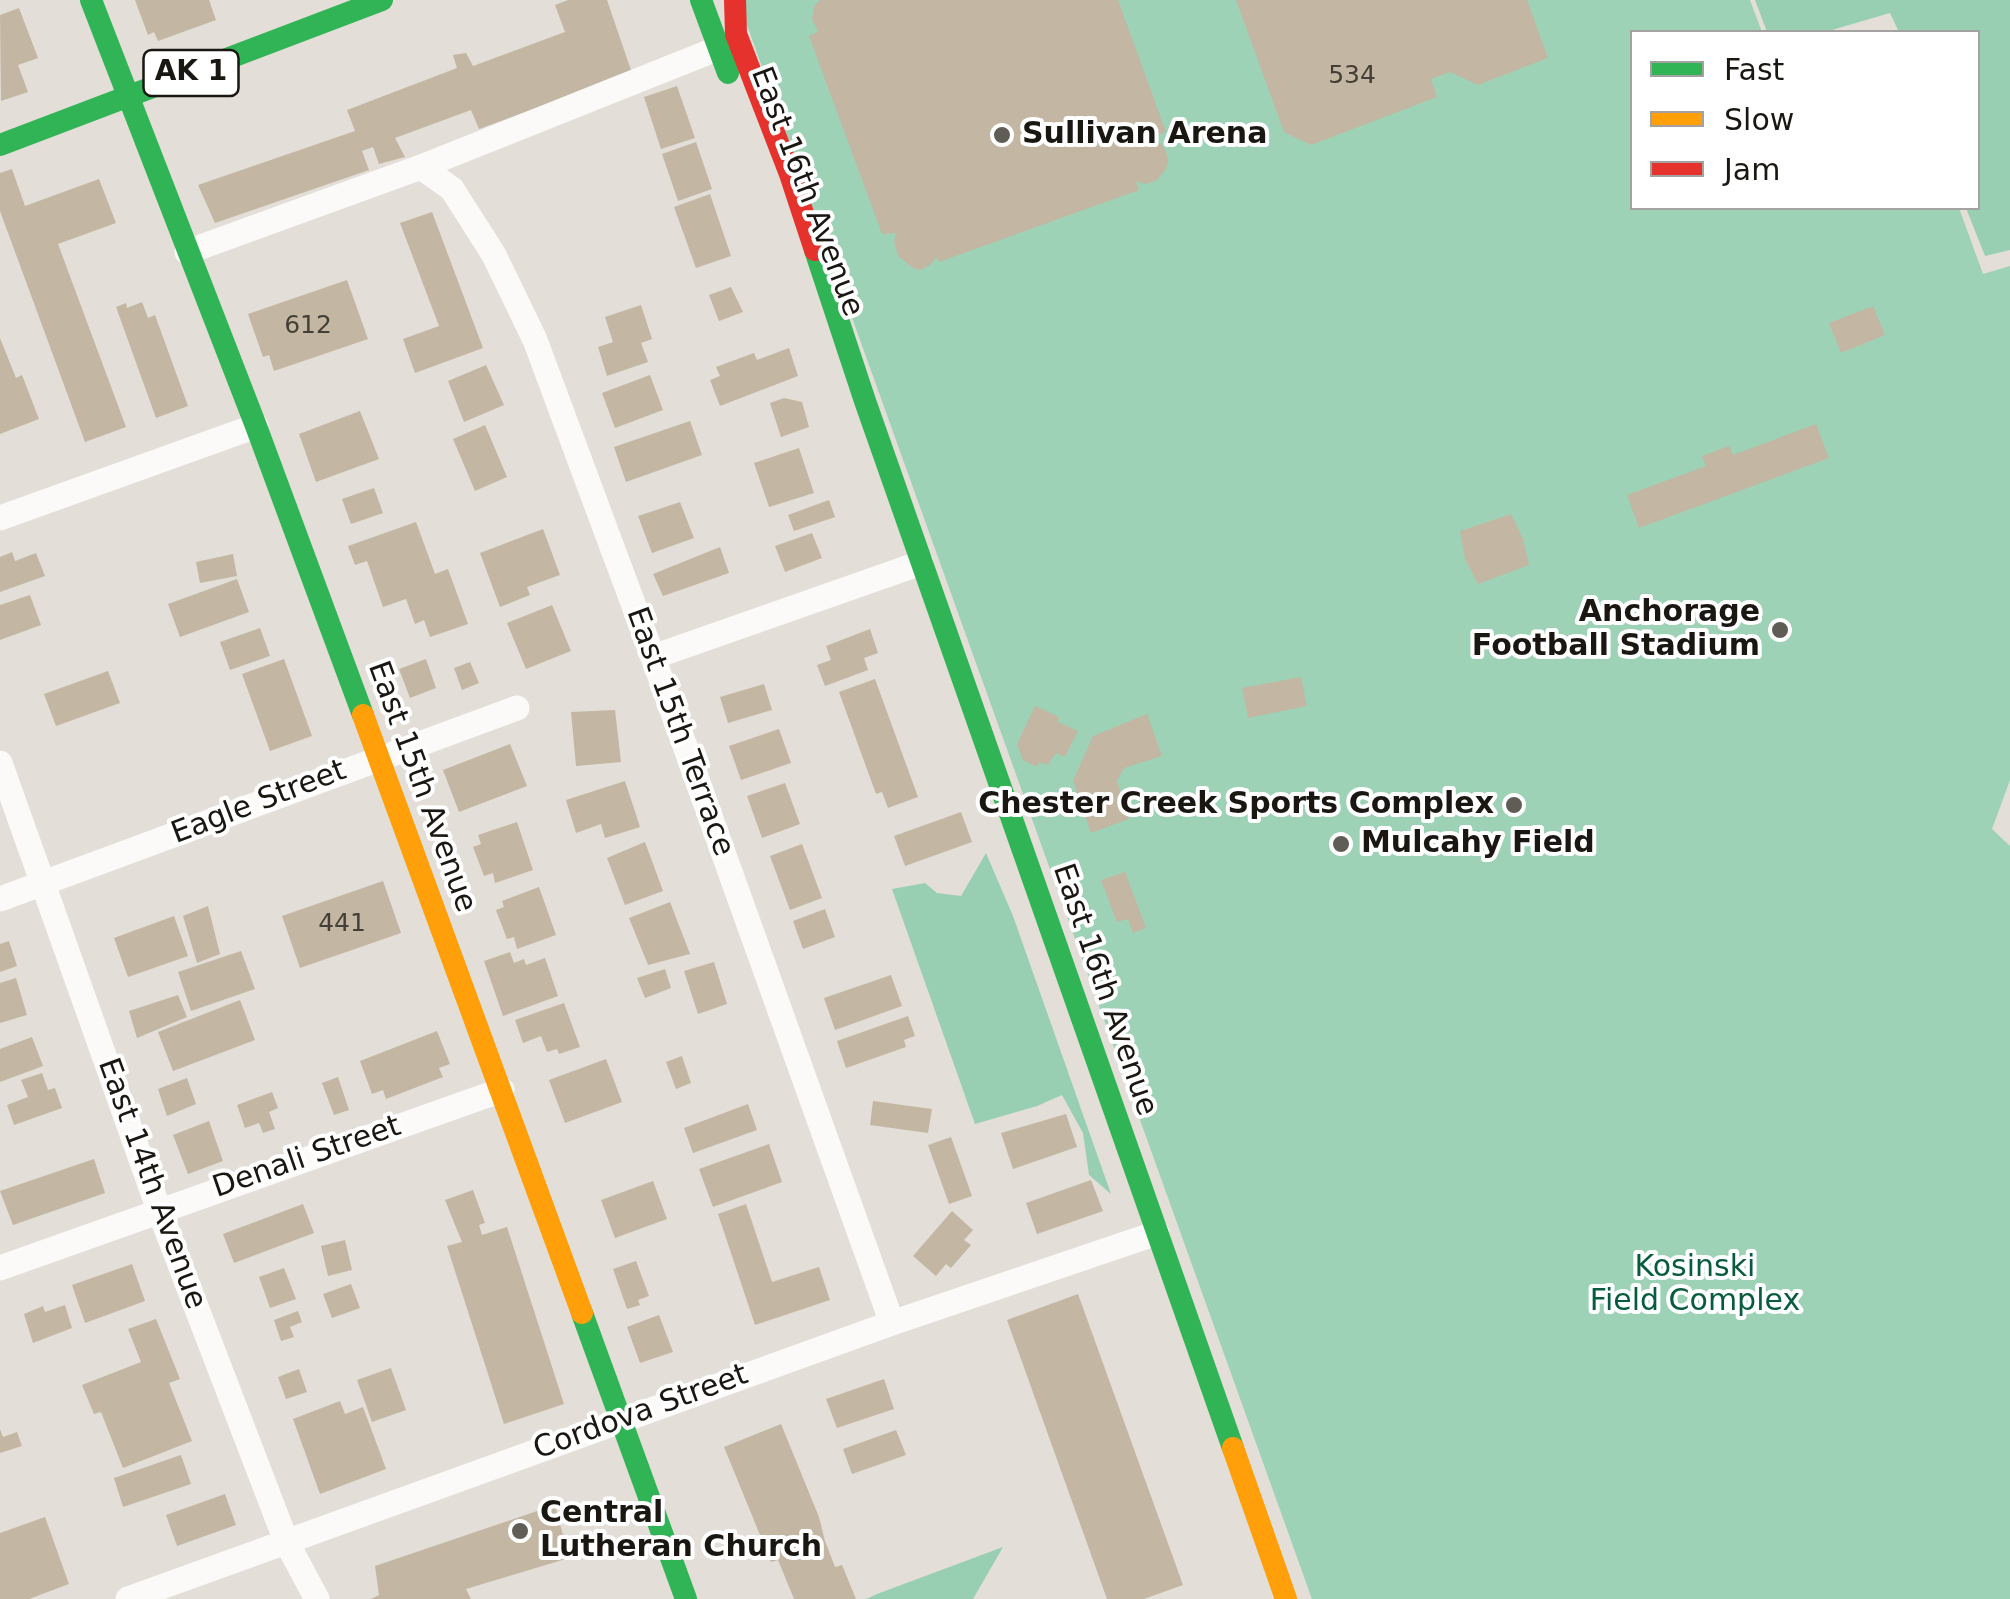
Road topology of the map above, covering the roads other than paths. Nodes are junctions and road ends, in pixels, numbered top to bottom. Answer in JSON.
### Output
{"nodes":[{"id":1,"x":91,"y":0,"type":"edge"},
{"id":2,"x":382,"y":0,"type":"edge"},
{"id":3,"x":701,"y":0,"type":"edge"},
{"id":4,"x":735,"y":0,"type":"edge"},
{"id":5,"x":718,"y":48,"type":"junction"},
{"id":6,"x":127,"y":98,"type":"junction"},
{"id":7,"x":738,"y":102,"type":"dead end"},
{"id":8,"x":0,"y":144,"type":"edge"},
{"id":9,"x":420,"y":167,"type":"junction"},
{"id":10,"x":784,"y":227,"type":"dead end"},
{"id":11,"x":187,"y":252,"type":"junction"},
{"id":12,"x":865,"y":401,"type":"junction"},
{"id":13,"x":256,"y":426,"type":"junction"},
{"id":14,"x":0,"y":518,"type":"edge"},
{"id":15,"x":921,"y":563,"type":"junction"},
{"id":16,"x":652,"y":657,"type":"junction"},
{"id":17,"x":517,"y":708,"type":"dead end"},
{"id":18,"x":378,"y":759,"type":"junction"},
{"id":19,"x":0,"y":762,"type":"edge"},
{"id":20,"x":42,"y":884,"type":"junction"},
{"id":21,"x":0,"y":899,"type":"edge"},
{"id":22,"x":502,"y":1090,"type":"junction"},
{"id":23,"x":159,"y":1210,"type":"junction"},
{"id":24,"x":1157,"y":1233,"type":"junction"},
{"id":25,"x":0,"y":1268,"type":"edge"},
{"id":26,"x":892,"y":1323,"type":"junction"},
{"id":27,"x":621,"y":1420,"type":"junction"},
{"id":28,"x":286,"y":1541,"type":"junction"},
{"id":29,"x":128,"y":1599,"type":"edge"},
{"id":30,"x":318,"y":1599,"type":"edge"},
{"id":31,"x":686,"y":1599,"type":"edge"},
{"id":32,"x":1286,"y":1599,"type":"edge"}],
"edges":[{"from":1,"to":6,"type":"main road","name":"East 15th Avenue"},
{"from":2,"to":6,"type":"main road","number":"AK 1"},
{"from":3,"to":5,"type":"main road","name":"East 16th Avenue"},
{"from":4,"to":12,"type":"main road","name":"East 16th Avenue"},
{"from":5,"to":7,"type":"main road","name":"East 16th Avenue"},
{"from":5,"to":9,"type":"street"},
{"from":6,"to":8,"type":"main road","number":"AK 1"},
{"from":6,"to":11,"type":"main road","name":"East 15th Avenue"},
{"from":9,"to":11,"type":"street"},
{"from":9,"to":16,"type":"street","name":"East 15th Terrace"},
{"from":10,"to":12,"type":"main road","name":"East 16th Avenue"},
{"from":11,"to":13,"type":"main road","name":"East 15th Avenue"},
{"from":12,"to":15,"type":"main road","name":"East 16th Avenue"},
{"from":13,"to":14,"type":"street"},
{"from":13,"to":18,"type":"main road","name":"East 15th Avenue"},
{"from":15,"to":16,"type":"street"},
{"from":15,"to":24,"type":"main road","name":"East 16th Avenue"},
{"from":16,"to":26,"type":"street","name":"East 15th Terrace"},
{"from":17,"to":18,"type":"street","name":"Eagle Street"},
{"from":18,"to":20,"type":"street","name":"Eagle Street"},
{"from":18,"to":22,"type":"main road","name":"East 15th Avenue"},
{"from":19,"to":20,"type":"street","name":"East 14th Avenue"},
{"from":20,"to":21,"type":"street","name":"Eagle Street"},
{"from":20,"to":23,"type":"street","name":"East 14th Avenue"},
{"from":22,"to":23,"type":"street","name":"Denali Street"},
{"from":22,"to":27,"type":"main road","name":"East 15th Avenue"},
{"from":23,"to":25,"type":"street","name":"Denali Street"},
{"from":23,"to":28,"type":"street","name":"East 14th Avenue"},
{"from":24,"to":26,"type":"street","name":"Cordova Street"},
{"from":24,"to":32,"type":"main road","name":"East 16th Avenue"},
{"from":26,"to":27,"type":"street","name":"Cordova Street"},
{"from":27,"to":28,"type":"street","name":"Cordova Street"},
{"from":27,"to":31,"type":"main road","name":"East 15th Avenue"},
{"from":28,"to":29,"type":"street","name":"Cordova Street"},
{"from":28,"to":30,"type":"street","name":"East 14th Avenue"}]}
